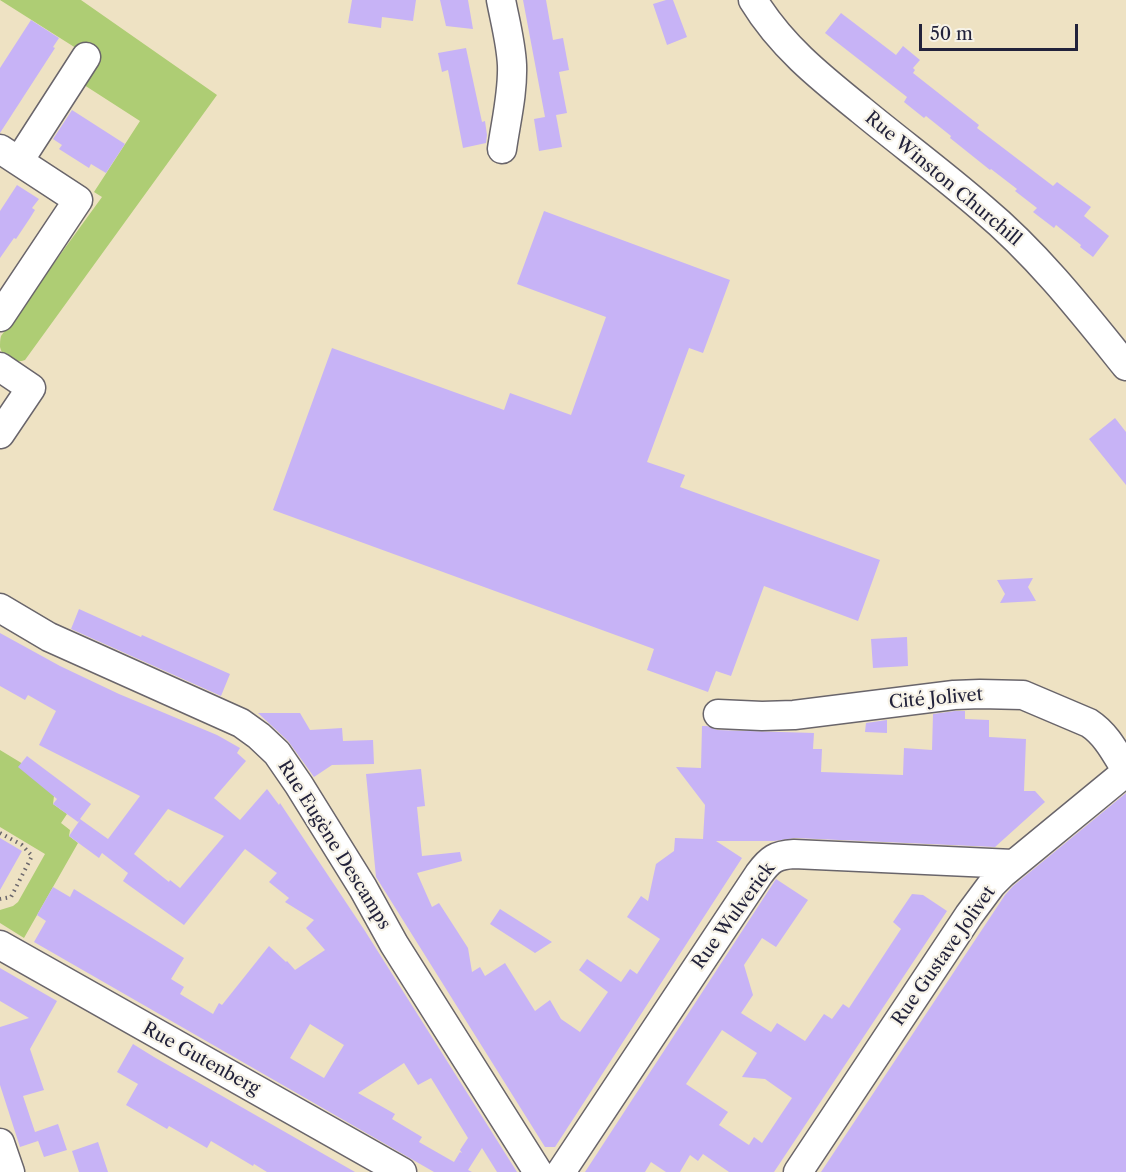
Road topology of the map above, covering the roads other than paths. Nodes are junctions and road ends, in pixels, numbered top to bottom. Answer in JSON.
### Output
{"nodes":[{"id":1,"x":501,"y":0,"type":"edge"},
{"id":2,"x":753,"y":0,"type":"edge"},
{"id":3,"x":86,"y":57,"type":"dead end"},
{"id":4,"x":502,"y":149,"type":"dead end"},
{"id":5,"x":9,"y":155,"type":"edge"},
{"id":6,"x":0,"y":317,"type":"edge"},
{"id":7,"x":1126,"y":366,"type":"edge"},
{"id":8,"x":0,"y":367,"type":"edge"},
{"id":9,"x":0,"y":434,"type":"edge"},
{"id":10,"x":0,"y":608,"type":"edge"},
{"id":11,"x":718,"y":714,"type":"dead end"},
{"id":12,"x":1126,"y":771,"type":"edge"},
{"id":13,"x":1013,"y":864,"type":"junction"},
{"id":14,"x":0,"y":945,"type":"edge"},
{"id":15,"x":0,"y":1143,"type":"edge"},
{"id":16,"x":10,"y":1172,"type":"edge"},
{"id":17,"x":402,"y":1172,"type":"edge"},
{"id":18,"x":538,"y":1172,"type":"edge"},
{"id":19,"x":561,"y":1172,"type":"edge"},
{"id":20,"x":798,"y":1172,"type":"edge"}],
"edges":[{"from":1,"to":4,"type":"street"},
{"from":2,"to":7,"type":"street","name":"Rue Winston Churchill"},
{"from":3,"to":5,"type":"street"},
{"from":5,"to":6,"type":"street"},
{"from":8,"to":9,"type":"street"},
{"from":10,"to":18,"type":"street","name":"Rue Eugène Descamps"},
{"from":11,"to":12,"type":"street","name":"Cité Jolivet"},
{"from":12,"to":13,"type":"street","name":"Rue Gustave Jolivet"},
{"from":13,"to":19,"type":"street","name":"Rue Wulverick"},
{"from":13,"to":20,"type":"street","name":"Rue Gustave Jolivet"},
{"from":14,"to":17,"type":"street","name":"Rue Gutenberg"},
{"from":15,"to":16,"type":"street"}]}
